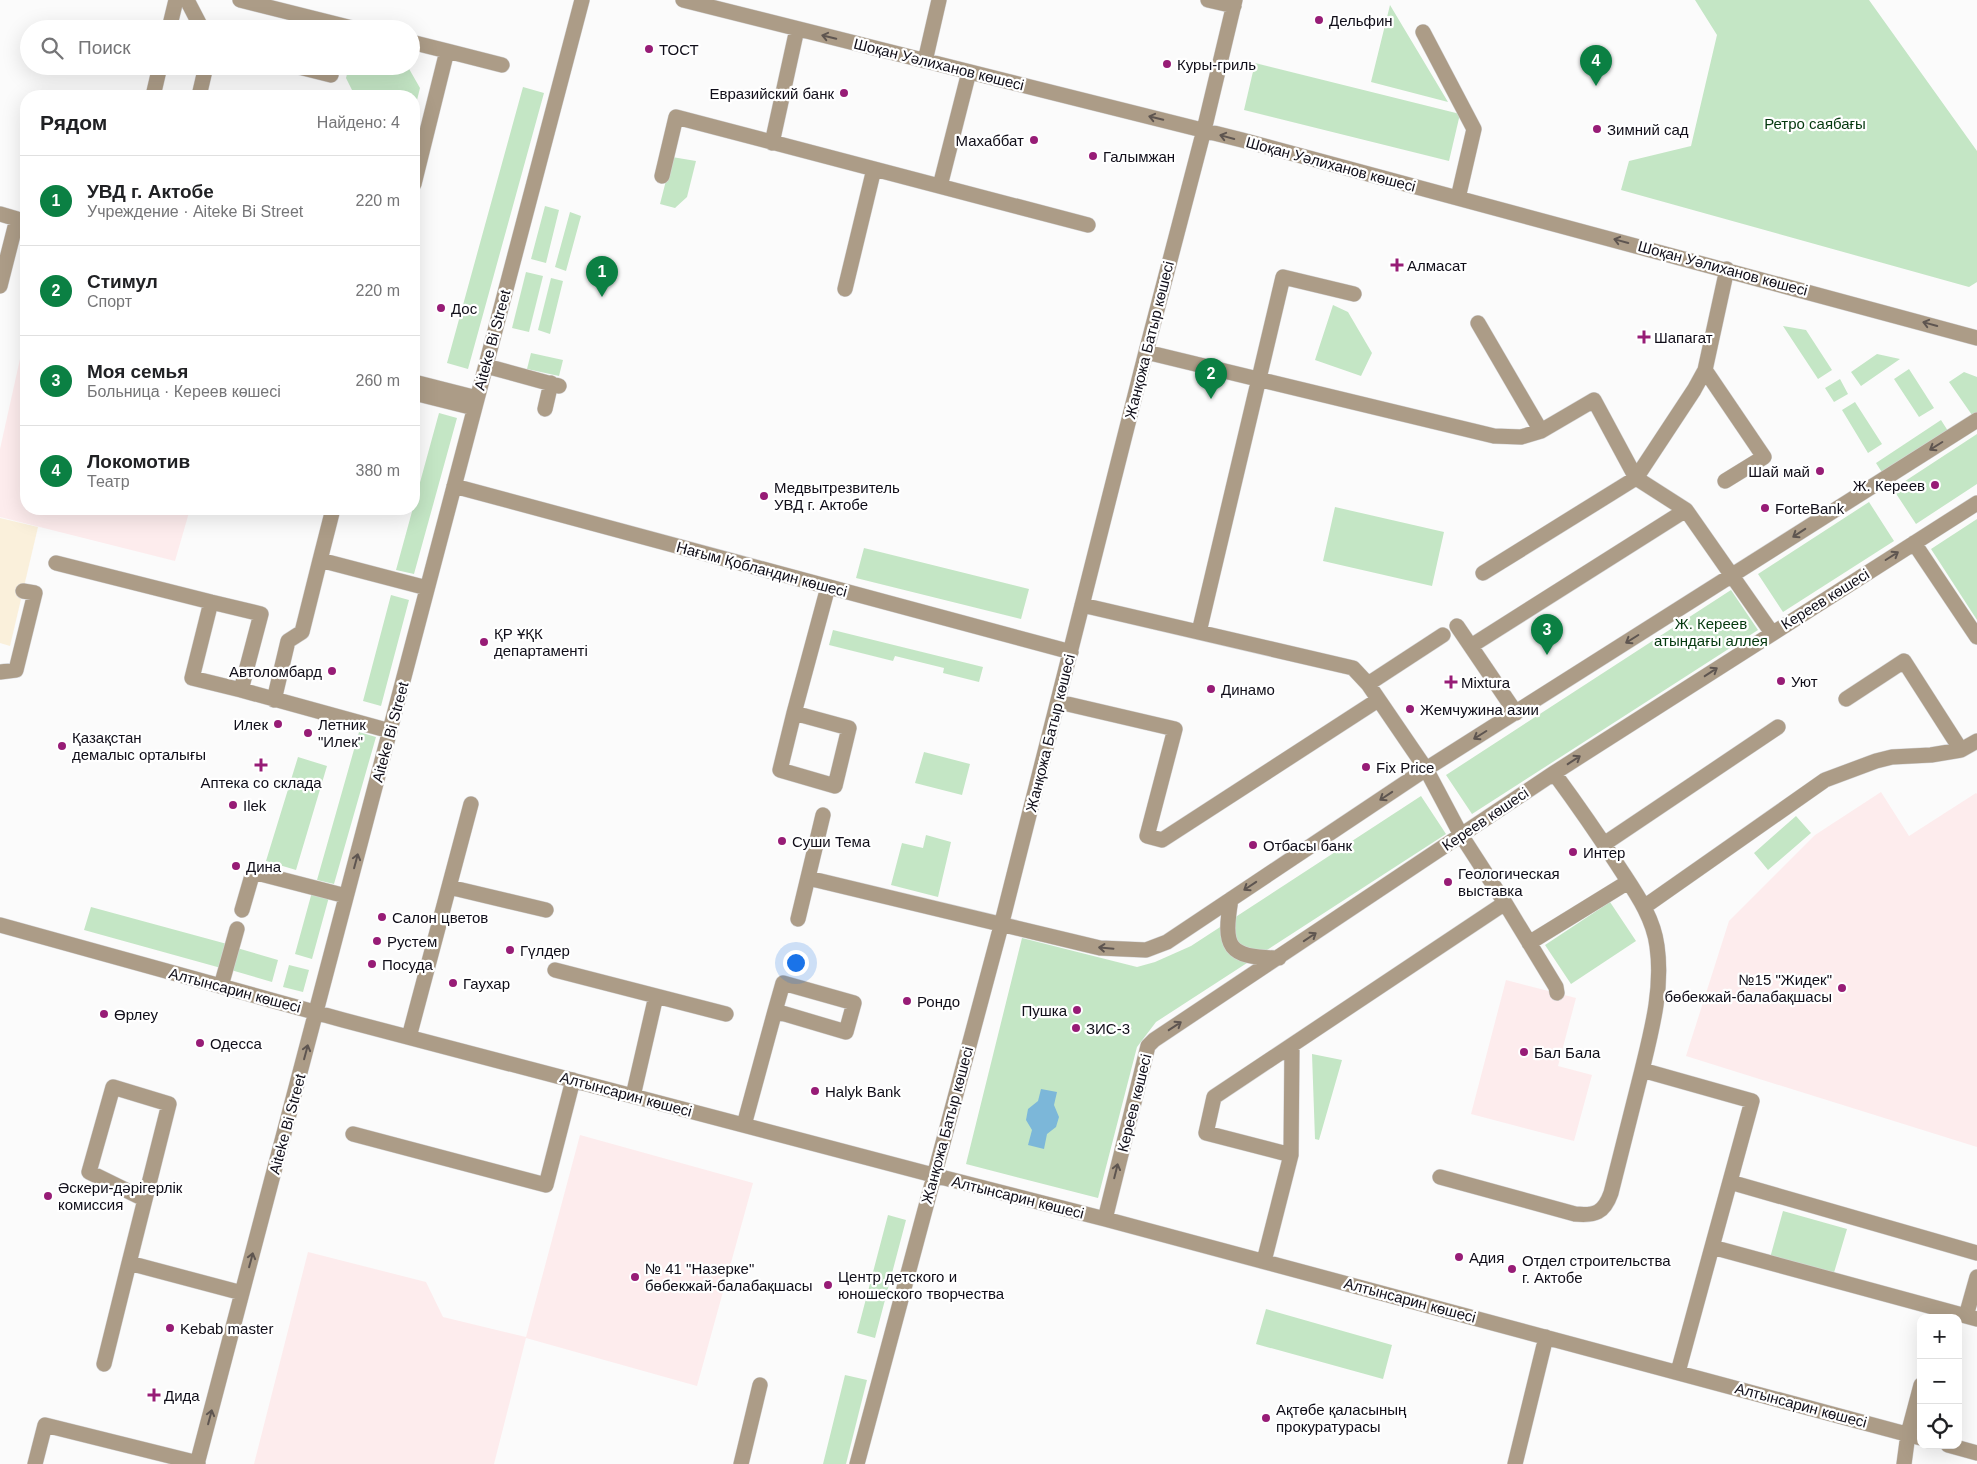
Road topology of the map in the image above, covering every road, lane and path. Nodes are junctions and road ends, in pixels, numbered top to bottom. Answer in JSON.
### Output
{"nodes":[{"id":1,"x":176,"y":0,"type":"edge"},
{"id":2,"x":187,"y":0,"type":"edge"},
{"id":3,"x":240,"y":0,"type":"edge"},
{"id":4,"x":582,"y":0,"type":"edge"},
{"id":5,"x":683,"y":0,"type":"edge"},
{"id":6,"x":939,"y":0,"type":"edge"},
{"id":7,"x":1208,"y":0,"type":"edge"},
{"id":8,"x":1234,"y":3,"type":"edge"},
{"id":9,"x":171,"y":20,"type":"edge"},
{"id":10,"x":197,"y":20,"type":"edge"},
{"id":11,"x":320,"y":20,"type":"edge"},
{"id":12,"x":797,"y":29,"type":"junction"},
{"id":13,"x":1423,"y":32,"type":"dead end"},
{"id":14,"x":420,"y":44,"type":"edge"},
{"id":15,"x":447,"y":51,"type":"junction"},
{"id":16,"x":925,"y":61,"type":"junction"},
{"id":17,"x":502,"y":65,"type":"dead end"},
{"id":18,"x":969,"y":72,"type":"junction"},
{"id":19,"x":158,"y":75,"type":"edge"},
{"id":20,"x":204,"y":75,"type":"edge"},
{"id":21,"x":154,"y":90,"type":"edge"},
{"id":22,"x":201,"y":90,"type":"edge"},
{"id":23,"x":1204,"y":130,"type":"junction"},
{"id":24,"x":772,"y":143,"type":"junction"},
{"id":25,"x":420,"y":160,"type":"edge"},
{"id":26,"x":874,"y":169,"type":"junction"},
{"id":27,"x":662,"y":176,"type":"dead end"},
{"id":28,"x":940,"y":186,"type":"junction"},
{"id":29,"x":1458,"y":198,"type":"junction"},
{"id":30,"x":0,"y":214,"type":"edge"},
{"id":31,"x":1088,"y":224,"type":"dead end"},
{"id":32,"x":1727,"y":269,"type":"junction"},
{"id":33,"x":0,"y":286,"type":"edge"},
{"id":34,"x":845,"y":289,"type":"dead end"},
{"id":35,"x":1354,"y":294,"type":"dead end"},
{"id":36,"x":1478,"y":323,"type":"dead end"},
{"id":37,"x":1977,"y":338,"type":"edge"},
{"id":38,"x":1146,"y":352,"type":"junction"},
{"id":39,"x":486,"y":366,"type":"junction"},
{"id":40,"x":1705,"y":370,"type":"junction"},
{"id":41,"x":1259,"y":379,"type":"junction"},
{"id":42,"x":420,"y":384,"type":"edge"},
{"id":43,"x":420,"y":393,"type":"edge"},
{"id":44,"x":476,"y":403,"type":"junction"},
{"id":45,"x":545,"y":409,"type":"dead end"},
{"id":46,"x":1977,"y":420,"type":"edge"},
{"id":47,"x":1541,"y":431,"type":"junction"},
{"id":48,"x":1636,"y":478,"type":"junction"},
{"id":49,"x":1725,"y":481,"type":"dead end"},
{"id":50,"x":454,"y":486,"type":"junction"},
{"id":51,"x":1977,"y":503,"type":"edge"},
{"id":52,"x":1686,"y":510,"type":"junction"},
{"id":53,"x":331,"y":515,"type":"edge"},
{"id":54,"x":1914,"y":543,"type":"junction"},
{"id":55,"x":320,"y":560,"type":"junction"},
{"id":56,"x":56,"y":563,"type":"dead end"},
{"id":57,"x":1483,"y":573,"type":"dead end"},
{"id":58,"x":1732,"y":576,"type":"junction"},
{"id":59,"x":828,"y":587,"type":"junction"},
{"id":60,"x":427,"y":588,"type":"junction"},
{"id":61,"x":23,"y":591,"type":"dead end"},
{"id":62,"x":211,"y":602,"type":"junction"},
{"id":63,"x":1082,"y":605,"type":"junction"},
{"id":64,"x":1457,"y":626,"type":"dead end"},
{"id":65,"x":1199,"y":632,"type":"junction"},
{"id":66,"x":1772,"y":633,"type":"junction"},
{"id":67,"x":1443,"y":635,"type":"dead end"},
{"id":68,"x":1977,"y":637,"type":"edge"},
{"id":69,"x":1471,"y":646,"type":"junction"},
{"id":70,"x":1071,"y":652,"type":"junction"},
{"id":71,"x":0,"y":672,"type":"edge"},
{"id":72,"x":1368,"y":684,"type":"junction"},
{"id":73,"x":241,"y":690,"type":"junction"},
{"id":74,"x":1846,"y":699,"type":"dead end"},
{"id":75,"x":274,"y":700,"type":"junction"},
{"id":76,"x":1378,"y":700,"type":"junction"},
{"id":77,"x":1059,"y":702,"type":"junction"},
{"id":78,"x":794,"y":713,"type":"junction"},
{"id":79,"x":1516,"y":713,"type":"junction"},
{"id":80,"x":1778,"y":727,"type":"dead end"},
{"id":81,"x":390,"y":731,"type":"junction"},
{"id":82,"x":1977,"y":740,"type":"edge"},
{"id":83,"x":1961,"y":750,"type":"junction"},
{"id":84,"x":1426,"y":769,"type":"junction"},
{"id":85,"x":1554,"y":773,"type":"junction"},
{"id":86,"x":471,"y":804,"type":"dead end"},
{"id":87,"x":823,"y":815,"type":"dead end"},
{"id":88,"x":1461,"y":835,"type":"junction"},
{"id":89,"x":1604,"y":844,"type":"junction"},
{"id":90,"x":808,"y":878,"type":"junction"},
{"id":91,"x":1628,"y":882,"type":"junction"},
{"id":92,"x":449,"y":887,"type":"junction"},
{"id":93,"x":346,"y":896,"type":"junction"},
{"id":94,"x":1231,"y":899,"type":"junction"},
{"id":95,"x":1505,"y":903,"type":"junction"},
{"id":96,"x":1644,"y":907,"type":"junction"},
{"id":97,"x":242,"y":910,"type":"dead end"},
{"id":98,"x":546,"y":910,"type":"dead end"},
{"id":99,"x":798,"y":919,"type":"dead end"},
{"id":100,"x":0,"y":925,"type":"edge"},
{"id":101,"x":1001,"y":926,"type":"junction"},
{"id":102,"x":237,"y":929,"type":"dead end"},
{"id":103,"x":1529,"y":943,"type":"junction"},
{"id":104,"x":1278,"y":958,"type":"junction"},
{"id":105,"x":555,"y":970,"type":"dead end"},
{"id":106,"x":221,"y":986,"type":"junction"},
{"id":107,"x":1557,"y":993,"type":"dead end"},
{"id":108,"x":656,"y":996,"type":"junction"},
{"id":109,"x":775,"y":1011,"type":"junction"},
{"id":110,"x":316,"y":1012,"type":"junction"},
{"id":111,"x":726,"y":1014,"type":"dead end"},
{"id":112,"x":410,"y":1037,"type":"junction"},
{"id":113,"x":1292,"y":1045,"type":"junction"},
{"id":114,"x":1642,"y":1070,"type":"junction"},
{"id":115,"x":573,"y":1080,"type":"junction"},
{"id":116,"x":632,"y":1096,"type":"junction"},
{"id":117,"x":744,"y":1125,"type":"junction"},
{"id":118,"x":353,"y":1134,"type":"dead end"},
{"id":119,"x":1291,"y":1154,"type":"junction"},
{"id":120,"x":933,"y":1175,"type":"junction"},
{"id":121,"x":1440,"y":1177,"type":"dead end"},
{"id":122,"x":1730,"y":1182,"type":"junction"},
{"id":123,"x":144,"y":1199,"type":"junction"},
{"id":124,"x":1104,"y":1218,"type":"junction"},
{"id":125,"x":1712,"y":1247,"type":"junction"},
{"id":126,"x":1977,"y":1253,"type":"edge"},
{"id":127,"x":1264,"y":1261,"type":"junction"},
{"id":128,"x":129,"y":1263,"type":"junction"},
{"id":129,"x":1977,"y":1277,"type":"edge"},
{"id":130,"x":242,"y":1293,"type":"junction"},
{"id":131,"x":1940,"y":1314,"type":"edge"},
{"id":132,"x":1971,"y":1318,"type":"edge"},
{"id":133,"x":1546,"y":1337,"type":"junction"},
{"id":134,"x":104,"y":1364,"type":"dead end"},
{"id":135,"x":1678,"y":1372,"type":"junction"},
{"id":136,"x":760,"y":1385,"type":"dead end"},
{"id":137,"x":1918,"y":1404,"type":"edge"},
{"id":138,"x":1914,"y":1436,"type":"edge"},
{"id":139,"x":1962,"y":1449,"type":"edge"},
{"id":140,"x":1977,"y":1453,"type":"edge"},
{"id":141,"x":34,"y":1464,"type":"edge"},
{"id":142,"x":198,"y":1464,"type":"edge"},
{"id":143,"x":741,"y":1464,"type":"edge"},
{"id":144,"x":857,"y":1464,"type":"edge"},
{"id":145,"x":1515,"y":1464,"type":"edge"},
{"id":146,"x":1904,"y":1464,"type":"edge"}],
"edges":[{"from":1,"to":9,"type":"street"},
{"from":2,"to":10,"type":"street"},
{"from":3,"to":11,"type":"street"},
{"from":4,"to":39,"type":"street","name":"Aiteke Bi Street"},
{"from":5,"to":12,"type":"street","name":"Шоқан Уәлиханов көшесі"},
{"from":6,"to":16,"type":"street"},
{"from":7,"to":8,"type":"street"},
{"from":8,"to":23,"type":"street","name":"Жанқожа Батыр көшесі"},
{"from":16,"to":12,"type":"street","name":"Шоқан Уәлиханов көшесі","one_way":true},
{"from":12,"to":24,"type":"street"},
{"from":13,"to":29,"type":"street"},
{"from":14,"to":15,"type":"street"},
{"from":15,"to":17,"type":"street"},
{"from":15,"to":25,"type":"street"},
{"from":16,"to":18,"type":"street","name":"Шоқан Уәлиханов көшесі"},
{"from":23,"to":18,"type":"street","name":"Шоқан Уәлиханов көшесі","one_way":true},
{"from":18,"to":28,"type":"street"},
{"from":19,"to":21,"type":"street"},
{"from":20,"to":22,"type":"street"},
{"from":29,"to":23,"type":"street","name":"Шоқан Уәлиханов көшесі","one_way":true},
{"from":23,"to":38,"type":"street","name":"Жанқожа Батыр көшесі"},
{"from":24,"to":26,"type":"street"},
{"from":24,"to":27,"type":"street"},
{"from":26,"to":28,"type":"street"},
{"from":26,"to":34,"type":"street"},
{"from":28,"to":31,"type":"street"},
{"from":32,"to":29,"type":"street","name":"Шоқан Уәлиханов көшесі","one_way":true},
{"from":30,"to":33,"type":"street"},
{"from":37,"to":32,"type":"street","name":"Шоқан Уәлиханов көшесі","one_way":true},
{"from":32,"to":40,"type":"street"},
{"from":35,"to":41,"type":"street"},
{"from":36,"to":47,"type":"street"},
{"from":38,"to":41,"type":"street"},
{"from":38,"to":63,"type":"street","name":"Жанқожа Батыр көшесі"},
{"from":39,"to":44,"type":"street","name":"Aiteke Bi Street"},
{"from":39,"to":45,"type":"street"},
{"from":40,"to":48,"type":"street"},
{"from":40,"to":49,"type":"street"},
{"from":41,"to":47,"type":"street"},
{"from":41,"to":65,"type":"street"},
{"from":42,"to":44,"type":"street"},
{"from":43,"to":44,"type":"street"},
{"from":44,"to":50,"type":"street","name":"Aiteke Bi Street"},
{"from":46,"to":58,"type":"street","one_way":true},
{"from":47,"to":48,"type":"street"},
{"from":48,"to":52,"type":"street"},
{"from":48,"to":57,"type":"street"},
{"from":50,"to":59,"type":"street","name":"Нағым Қобландин көшесі"},
{"from":50,"to":60,"type":"street","name":"Aiteke Bi Street"},
{"from":51,"to":54,"type":"street","name":"Кереев көшесі"},
{"from":52,"to":58,"type":"street"},
{"from":52,"to":69,"type":"street"},
{"from":53,"to":55,"type":"street"},
{"from":66,"to":54,"type":"street","name":"Кереев көшесі","one_way":true},
{"from":54,"to":68,"type":"street"},
{"from":55,"to":60,"type":"street"},
{"from":55,"to":75,"type":"street"},
{"from":56,"to":62,"type":"street"},
{"from":58,"to":66,"type":"street"},
{"from":58,"to":79,"type":"street","one_way":true},
{"from":59,"to":70,"type":"street","name":"Нағым Қобландин көшесі"},
{"from":59,"to":78,"type":"street"},
{"from":60,"to":81,"type":"street","name":"Aiteke Bi Street"},
{"from":61,"to":71,"type":"street"},
{"from":62,"to":73,"type":"street"},
{"from":62,"to":73,"type":"street"},
{"from":63,"to":65,"type":"street"},
{"from":63,"to":70,"type":"street","name":"Жанқожа Батыр көшесі"},
{"from":64,"to":69,"type":"street"},
{"from":65,"to":72,"type":"street"},
{"from":85,"to":66,"type":"street","name":"Кереев көшесі","one_way":true},
{"from":67,"to":72,"type":"street"},
{"from":69,"to":79,"type":"street"},
{"from":70,"to":77,"type":"street","name":"Жанқожа Батыр көшесі"},
{"from":72,"to":76,"type":"street"},
{"from":73,"to":75,"type":"street"},
{"from":74,"to":83,"type":"street"},
{"from":75,"to":81,"type":"street"},
{"from":76,"to":77,"type":"street"},
{"from":76,"to":84,"type":"street"},
{"from":77,"to":101,"type":"street","name":"Жанқожа Батыр көшесі"},
{"from":78,"to":78,"type":"street"},
{"from":79,"to":84,"type":"street","one_way":true},
{"from":80,"to":89,"type":"street"},
{"from":93,"to":81,"type":"street","name":"Aiteke Bi Street","one_way":true},
{"from":82,"to":83,"type":"street"},
{"from":83,"to":96,"type":"street"},
{"from":84,"to":88,"type":"street"},
{"from":84,"to":94,"type":"street","one_way":true},
{"from":85,"to":88,"type":"street","name":"Кереев көшесі"},
{"from":85,"to":89,"type":"street"},
{"from":86,"to":92,"type":"street"},
{"from":87,"to":90,"type":"street"},
{"from":88,"to":95,"type":"street"},
{"from":104,"to":88,"type":"street","name":"Кереев көшесі","one_way":true},
{"from":89,"to":91,"type":"street"},
{"from":90,"to":99,"type":"street"},
{"from":90,"to":101,"type":"street"},
{"from":91,"to":96,"type":"street"},
{"from":91,"to":103,"type":"street"},
{"from":92,"to":98,"type":"street"},
{"from":92,"to":112,"type":"street"},
{"from":93,"to":97,"type":"street"},
{"from":93,"to":110,"type":"street","name":"Aiteke Bi Street"},
{"from":94,"to":101,"type":"street","one_way":true},
{"from":94,"to":104,"type":"street"},
{"from":95,"to":103,"type":"street"},
{"from":95,"to":113,"type":"street"},
{"from":96,"to":114,"type":"street"},
{"from":100,"to":106,"type":"street","name":"Алтынсарин көшесі"},
{"from":101,"to":120,"type":"street","name":"Жанқожа Батыр көшесі"},
{"from":102,"to":106,"type":"street"},
{"from":103,"to":107,"type":"street"},
{"from":124,"to":104,"type":"street","name":"Кереев көшесі","one_way":true},
{"from":105,"to":108,"type":"street"},
{"from":106,"to":110,"type":"street","name":"Алтынсарин көшесі"},
{"from":108,"to":111,"type":"street"},
{"from":108,"to":116,"type":"street"},
{"from":109,"to":109,"type":"street"},
{"from":109,"to":117,"type":"street"},
{"from":110,"to":112,"type":"street","name":"Алтынсарин көшесі"},
{"from":130,"to":110,"type":"street","name":"Aiteke Bi Street","one_way":true},
{"from":112,"to":115,"type":"street","name":"Алтынсарин көшесі"},
{"from":113,"to":119,"type":"street"},
{"from":113,"to":119,"type":"street"},
{"from":114,"to":121,"type":"street"},
{"from":114,"to":122,"type":"street"},
{"from":115,"to":116,"type":"street","name":"Алтынсарин көшесі"},
{"from":115,"to":118,"type":"street"},
{"from":116,"to":117,"type":"street","name":"Алтынсарин көшесі"},
{"from":117,"to":120,"type":"street","name":"Алтынсарин көшесі"},
{"from":119,"to":127,"type":"street"},
{"from":120,"to":124,"type":"street","name":"Алтынсарин көшесі"},
{"from":120,"to":144,"type":"street","name":"Жанқожа Батыр көшесі"},
{"from":122,"to":125,"type":"street"},
{"from":122,"to":126,"type":"street"},
{"from":123,"to":123,"type":"street"},
{"from":123,"to":128,"type":"street"},
{"from":124,"to":127,"type":"street","name":"Алтынсарин көшесі"},
{"from":125,"to":131,"type":"street"},
{"from":125,"to":135,"type":"street"},
{"from":127,"to":133,"type":"street","name":"Алтынсарин көшесі"},
{"from":128,"to":130,"type":"street"},
{"from":128,"to":134,"type":"street"},
{"from":129,"to":132,"type":"street"},
{"from":142,"to":130,"type":"street","name":"Aiteke Bi Street","one_way":true},
{"from":133,"to":135,"type":"street","name":"Алтынсарин көшесі"},
{"from":133,"to":145,"type":"street"},
{"from":135,"to":138,"type":"street","name":"Алтынсарин көшесі"},
{"from":136,"to":143,"type":"street"},
{"from":137,"to":138,"type":"street"},
{"from":138,"to":146,"type":"street"},
{"from":139,"to":140,"type":"street"},
{"from":141,"to":142,"type":"street"}]}
